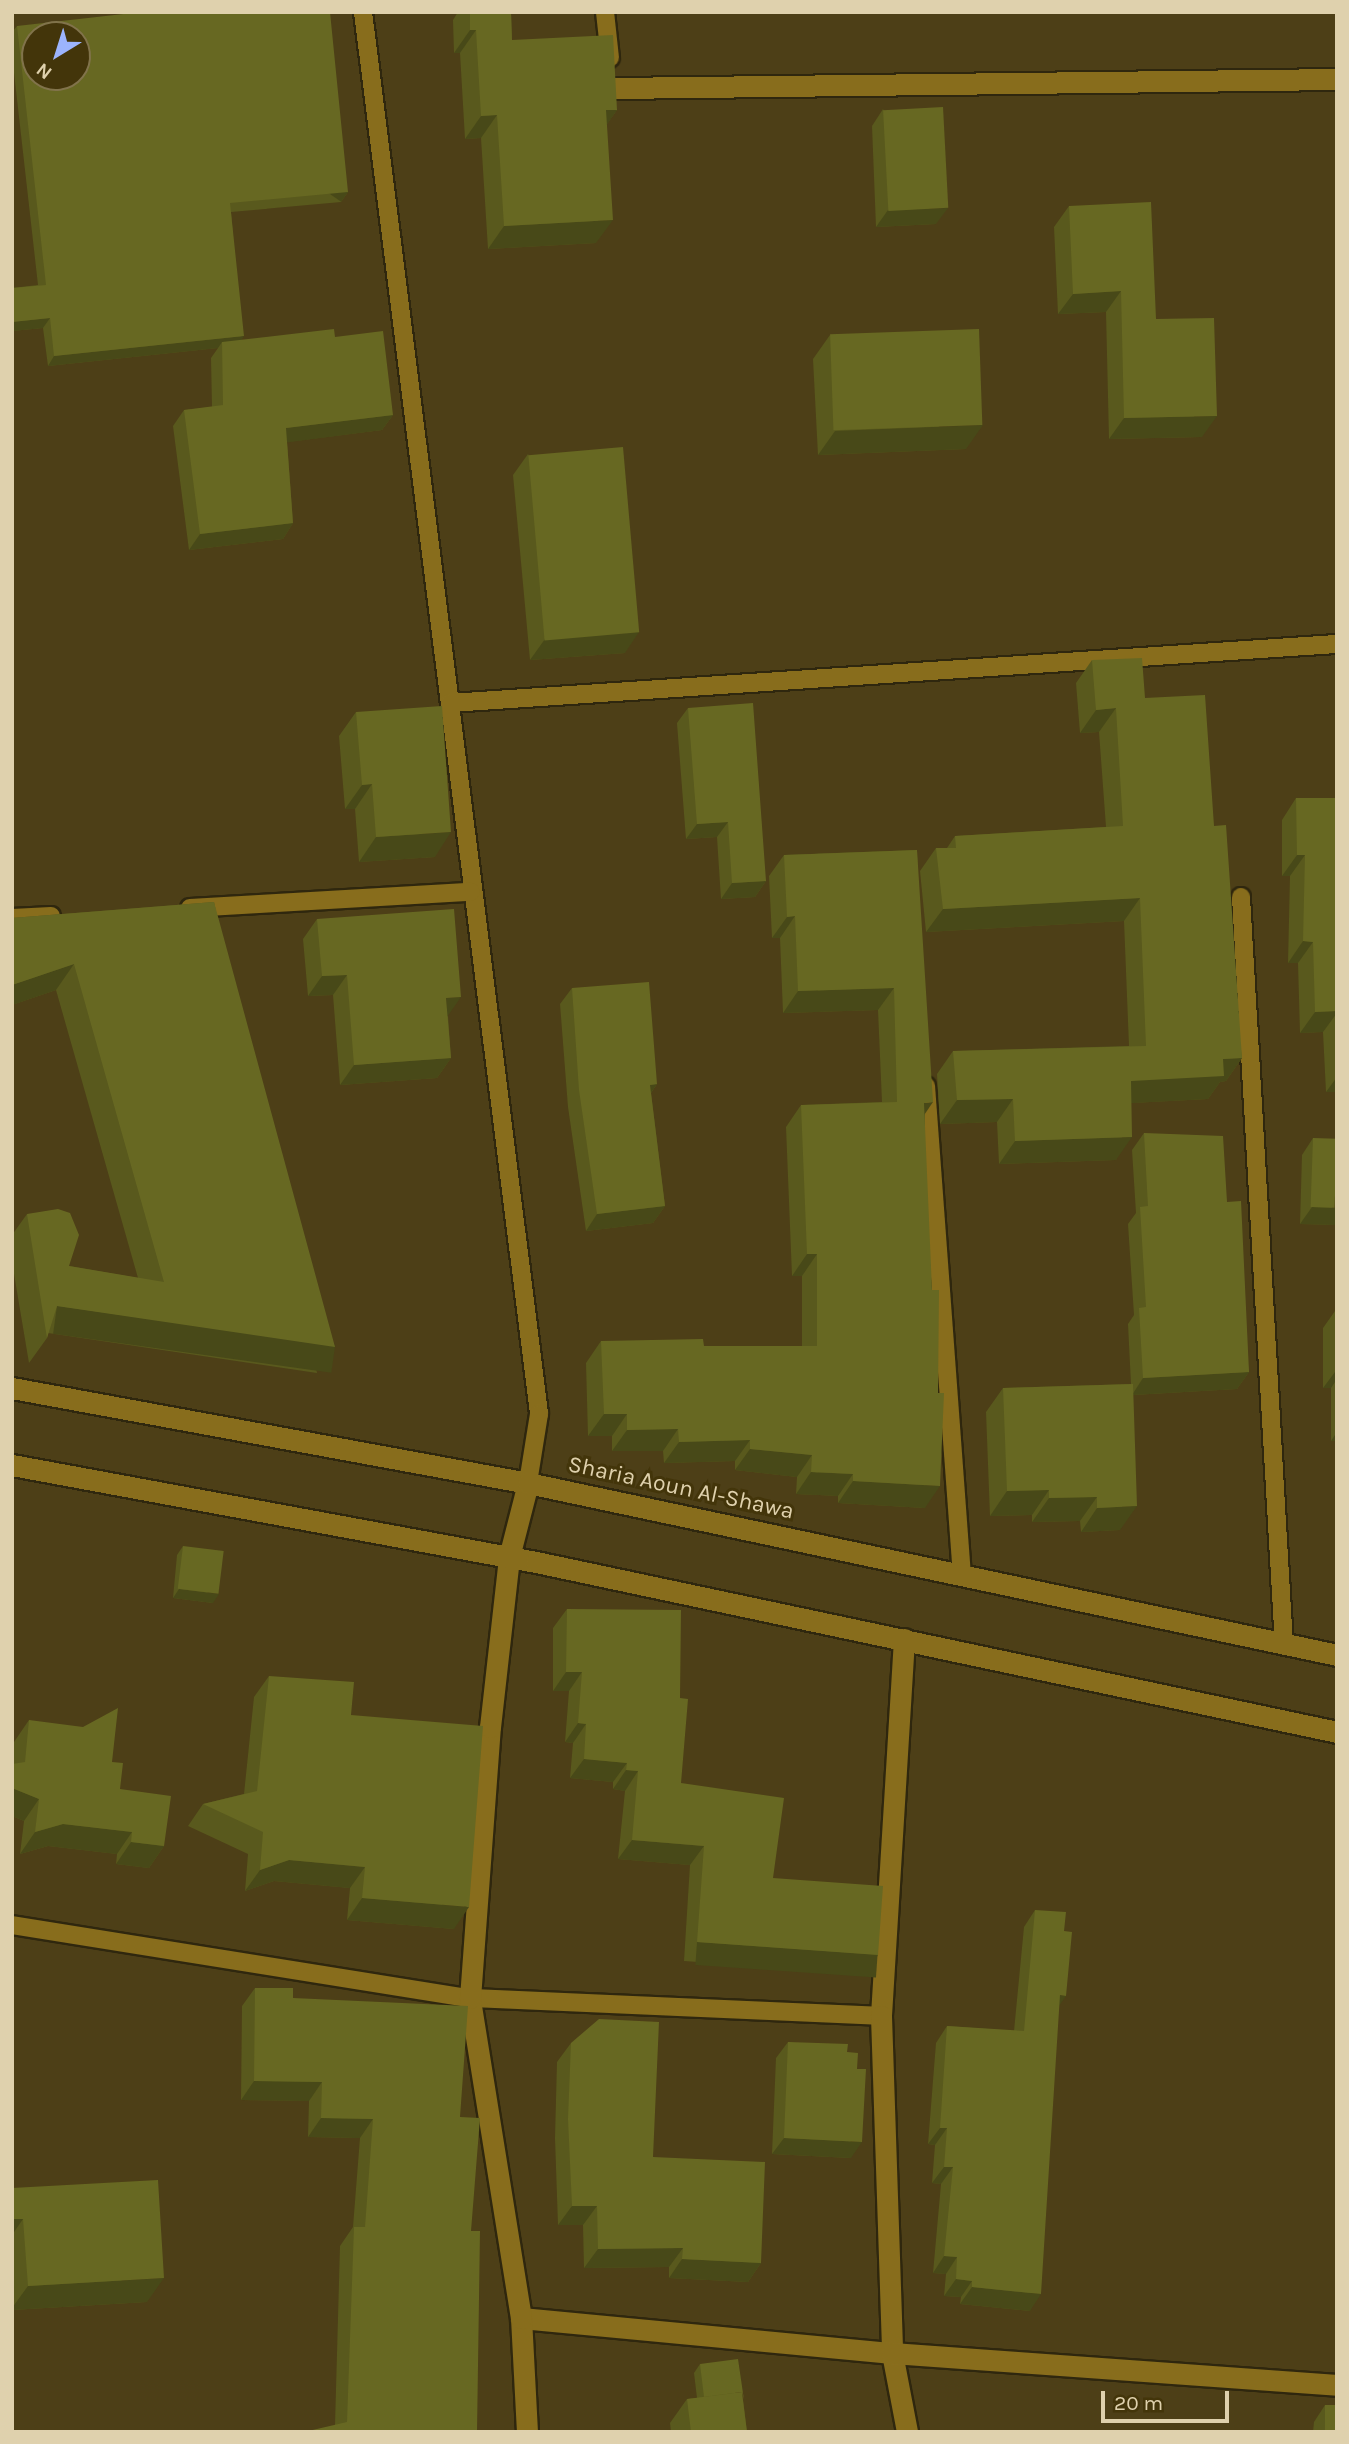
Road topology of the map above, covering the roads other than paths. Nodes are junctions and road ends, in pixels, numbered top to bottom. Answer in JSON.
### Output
{"nodes":[{"id":1,"x":363,"y":12,"type":"edge"},
{"id":2,"x":605,"y":12,"type":"edge"},
{"id":3,"x":1337,"y":79,"type":"edge"},
{"id":4,"x":612,"y":88,"type":"joint"},
{"id":5,"x":1337,"y":644,"type":"edge"},
{"id":6,"x":450,"y":703,"type":"junction"},
{"id":7,"x":471,"y":892,"type":"junction"},
{"id":8,"x":1241,"y":897,"type":"dead end"},
{"id":9,"x":165,"y":909,"type":"edge"},
{"id":10,"x":68,"y":915,"type":"edge"},
{"id":11,"x":12,"y":918,"type":"edge"},
{"id":12,"x":925,"y":1073,"type":"edge"},
{"id":13,"x":12,"y":1388,"type":"edge"},
{"id":14,"x":12,"y":1465,"type":"edge"},
{"id":15,"x":528,"y":1482,"type":"junction"},
{"id":16,"x":509,"y":1557,"type":"junction"},
{"id":17,"x":962,"y":1575,"type":"junction"},
{"id":18,"x":904,"y":1639,"type":"junction"},
{"id":19,"x":1284,"y":1644,"type":"junction"},
{"id":20,"x":1337,"y":1655,"type":"edge"},
{"id":21,"x":1337,"y":1732,"type":"edge"},
{"id":22,"x":12,"y":1925,"type":"edge"},
{"id":23,"x":470,"y":1998,"type":"junction"},
{"id":24,"x":881,"y":2016,"type":"junction"},
{"id":25,"x":521,"y":2318,"type":"junction"},
{"id":26,"x":892,"y":2353,"type":"junction"},
{"id":27,"x":1337,"y":2385,"type":"edge"},
{"id":28,"x":527,"y":2432,"type":"edge"},
{"id":29,"x":907,"y":2432,"type":"edge"}],
"edges":[{"from":1,"to":6,"type":"lane"},
{"from":2,"to":4,"type":"lane"},
{"from":3,"to":4,"type":"street"},
{"from":5,"to":6,"type":"lane"},
{"from":6,"to":7,"type":"lane"},
{"from":7,"to":9,"type":"lane"},
{"from":7,"to":15,"type":"lane"},
{"from":8,"to":19,"type":"lane"},
{"from":10,"to":11,"type":"lane"},
{"from":12,"to":17,"type":"lane"},
{"from":13,"to":15,"type":"street","name":"Sharia Aoun Al-Shawa"},
{"from":14,"to":16,"type":"street"},
{"from":15,"to":16,"type":"street"},
{"from":15,"to":17,"type":"street","name":"Sharia Aoun Al-Shawa"},
{"from":16,"to":18,"type":"street"},
{"from":16,"to":23,"type":"street"},
{"from":17,"to":19,"type":"street","name":"Sharia Aoun Al-Shawa"},
{"from":18,"to":21,"type":"street"},
{"from":18,"to":24,"type":"street"},
{"from":19,"to":20,"type":"street","name":"Sharia Aoun Al-Shawa"},
{"from":22,"to":23,"type":"lane"},
{"from":23,"to":24,"type":"lane"},
{"from":23,"to":25,"type":"street"},
{"from":24,"to":26,"type":"street"},
{"from":25,"to":26,"type":"street"},
{"from":25,"to":28,"type":"street"},
{"from":26,"to":27,"type":"street"},
{"from":26,"to":29,"type":"street"}]}
